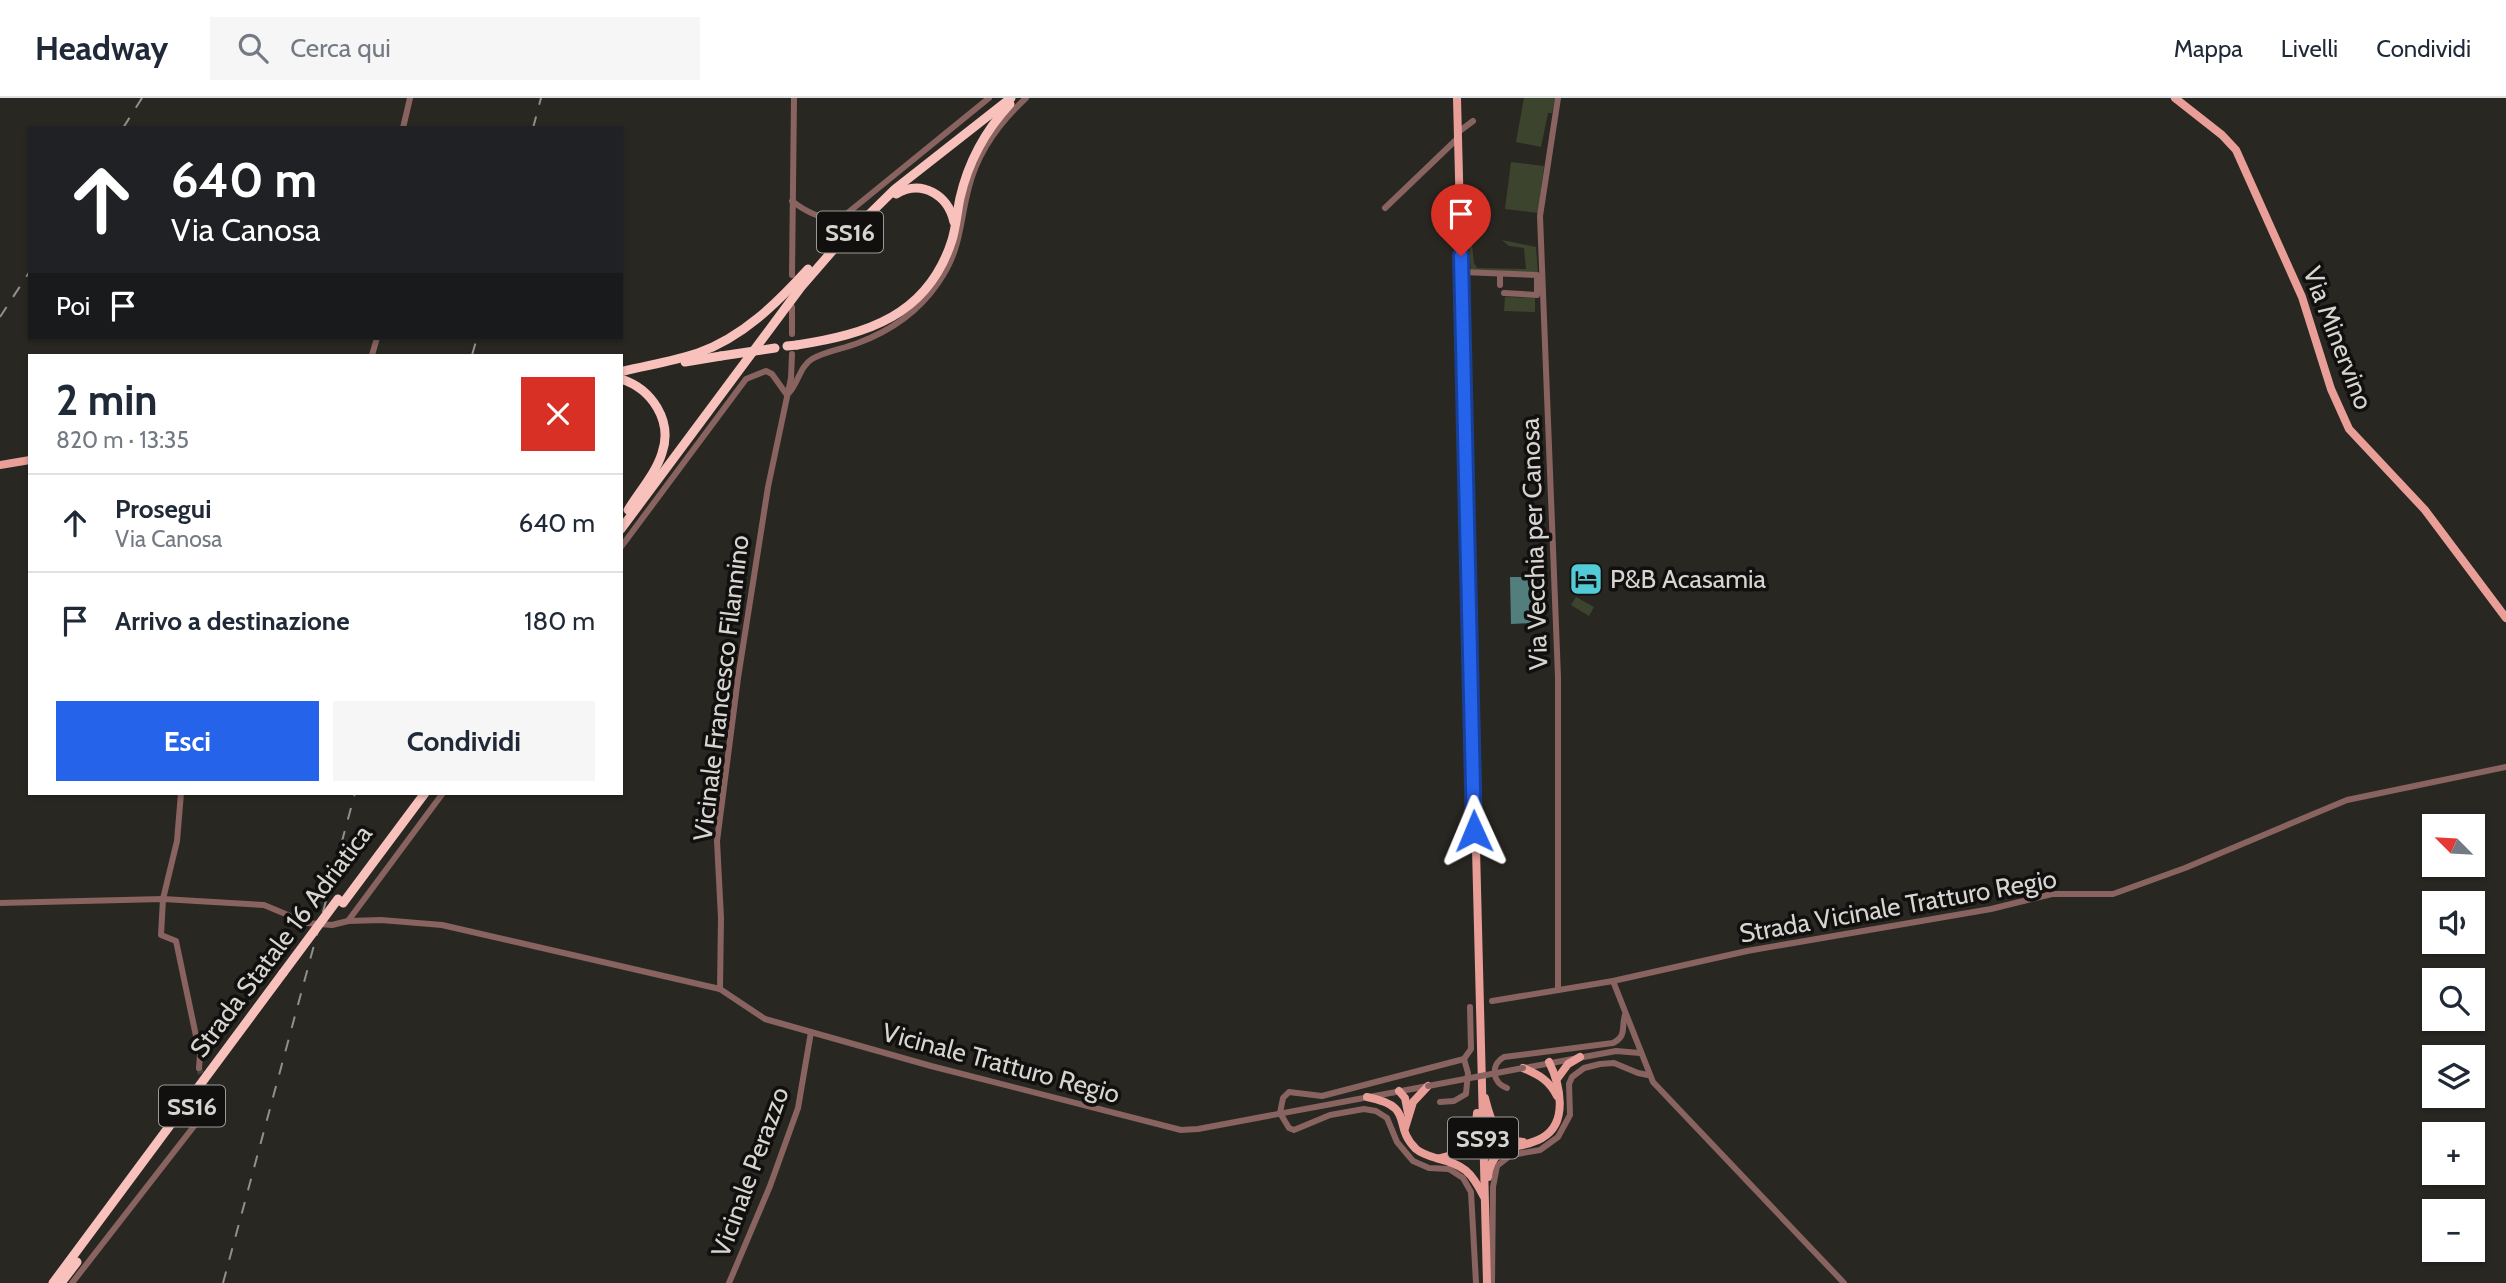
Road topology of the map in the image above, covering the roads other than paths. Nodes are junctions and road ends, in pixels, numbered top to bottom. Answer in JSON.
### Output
{"nodes":[{"id":1,"x":410,"y":98,"type":"edge"},
{"id":2,"x":794,"y":98,"type":"edge"},
{"id":3,"x":989,"y":98,"type":"edge"},
{"id":4,"x":1001,"y":98,"type":"edge"},
{"id":5,"x":1013,"y":98,"type":"edge"},
{"id":6,"x":1026,"y":98,"type":"edge"},
{"id":7,"x":1457,"y":98,"type":"edge"},
{"id":8,"x":1558,"y":98,"type":"edge"},
{"id":9,"x":2175,"y":98,"type":"edge"},
{"id":10,"x":1473,"y":121,"type":"dead end"},
{"id":11,"x":403,"y":126,"type":"edge"},
{"id":12,"x":1457,"y":136,"type":"junction"},
{"id":13,"x":792,"y":201,"type":"junction"},
{"id":14,"x":1385,"y":208,"type":"dead end"},
{"id":15,"x":955,"y":228,"type":"junction"},
{"id":16,"x":848,"y":234,"type":"junction"},
{"id":17,"x":808,"y":269,"type":"junction"},
{"id":18,"x":1461,"y":272,"type":"junction"},
{"id":19,"x":1500,"y":274,"type":"junction"},
{"id":20,"x":792,"y":275,"type":"dead end"},
{"id":21,"x":1500,"y":285,"type":"dead end"},
{"id":22,"x":1504,"y":293,"type":"dead end"},
{"id":23,"x":792,"y":307,"type":"dead end"},
{"id":24,"x":792,"y":334,"type":"dead end"},
{"id":25,"x":789,"y":350,"type":"junction"},
{"id":26,"x":623,"y":374,"type":"edge"},
{"id":27,"x":623,"y":374,"type":"edge"},
{"id":28,"x":623,"y":375,"type":"edge"},
{"id":29,"x":787,"y":395,"type":"junction"},
{"id":30,"x":28,"y":460,"type":"edge"},
{"id":31,"x":0,"y":465,"type":"edge"},
{"id":32,"x":628,"y":510,"type":"junction"},
{"id":33,"x":623,"y":516,"type":"edge"},
{"id":34,"x":623,"y":526,"type":"edge"},
{"id":35,"x":623,"y":544,"type":"edge"},
{"id":36,"x":2506,"y":618,"type":"edge"},
{"id":37,"x":2506,"y":767,"type":"edge"},
{"id":38,"x":181,"y":795,"type":"edge"},
{"id":39,"x":417,"y":795,"type":"edge"},
{"id":40,"x":423,"y":795,"type":"edge"},
{"id":41,"x":442,"y":795,"type":"edge"},
{"id":42,"x":163,"y":899,"type":"junction"},
{"id":43,"x":341,"y":901,"type":"junction"},
{"id":44,"x":0,"y":903,"type":"edge"},
{"id":45,"x":348,"y":921,"type":"junction"},
{"id":46,"x":286,"y":975,"type":"junction"},
{"id":47,"x":1613,"y":981,"type":"junction"},
{"id":48,"x":720,"y":989,"type":"junction"},
{"id":49,"x":1558,"y":990,"type":"junction"},
{"id":50,"x":1492,"y":1001,"type":"dead end"},
{"id":51,"x":1470,"y":1007,"type":"dead end"},
{"id":52,"x":1625,"y":1013,"type":"junction"},
{"id":53,"x":811,"y":1032,"type":"junction"},
{"id":54,"x":1635,"y":1040,"type":"junction"},
{"id":55,"x":1616,"y":1051,"type":"junction"},
{"id":56,"x":1640,"y":1053,"type":"junction"},
{"id":57,"x":1580,"y":1057,"type":"junction"},
{"id":58,"x":1464,"y":1059,"type":"junction"},
{"id":59,"x":1549,"y":1062,"type":"junction"},
{"id":60,"x":200,"y":1068,"type":"tunnel mouth"},
{"id":61,"x":1523,"y":1068,"type":"junction"},
{"id":62,"x":1480,"y":1075,"type":"junction"},
{"id":63,"x":1648,"y":1075,"type":"junction"},
{"id":64,"x":1553,"y":1081,"type":"junction"},
{"id":65,"x":1428,"y":1086,"type":"junction"},
{"id":66,"x":1507,"y":1087,"type":"dead end"},
{"id":67,"x":1399,"y":1091,"type":"junction"},
{"id":68,"x":1367,"y":1097,"type":"junction"},
{"id":69,"x":212,"y":1102,"type":"dead end"},
{"id":70,"x":1440,"y":1102,"type":"dead end"},
{"id":71,"x":1280,"y":1114,"type":"junction"},
{"id":72,"x":1404,"y":1114,"type":"junction"},
{"id":73,"x":1530,"y":1142,"type":"junction"},
{"id":74,"x":1440,"y":1158,"type":"junction"},
{"id":75,"x":1485,"y":1200,"type":"junction"},
{"id":76,"x":53,"y":1283,"type":"edge"},
{"id":77,"x":61,"y":1283,"type":"edge"},
{"id":78,"x":72,"y":1283,"type":"edge"},
{"id":79,"x":729,"y":1283,"type":"edge"},
{"id":80,"x":1476,"y":1283,"type":"edge"},
{"id":81,"x":1490,"y":1283,"type":"edge"},
{"id":82,"x":1844,"y":1283,"type":"edge"}],
"edges":[{"from":1,"to":11,"type":"street"},
{"from":2,"to":13,"type":"street"},
{"from":3,"to":13,"type":"street"},
{"from":4,"to":17,"type":"highway","number":"SS16"},
{"from":5,"to":15,"type":"highway","number":"SS16"},
{"from":5,"to":16,"type":"highway","number":"SS16"},
{"from":6,"to":29,"type":"street"},
{"from":7,"to":12,"type":"main road","number":"SS93"},
{"from":8,"to":49,"type":"street","name":"Via Vecchia per Canosa"},
{"from":9,"to":36,"type":"main road","name":"Via Minervino"},
{"from":10,"to":12,"type":"street"},
{"from":12,"to":14,"type":"street"},
{"from":12,"to":18,"type":"main road","number":"SS93"},
{"from":13,"to":20,"type":"street"},
{"from":15,"to":16,"type":"highway","number":"SS16"},
{"from":15,"to":25,"type":"highway","number":"SS16","bridge":true},
{"from":16,"to":34,"type":"highway","number":"SS16"},
{"from":17,"to":26,"type":"highway","number":"SS16"},
{"from":17,"to":32,"type":"highway","number":"SS16"},
{"from":18,"to":19,"type":"street"},
{"from":18,"to":62,"type":"main road","number":"SS93"},
{"from":19,"to":21,"type":"street"},
{"from":19,"to":22,"type":"street"},
{"from":23,"to":24,"type":"street"},
{"from":25,"to":27,"type":"highway","number":"SS16","bridge":true},
{"from":25,"to":29,"type":"street","name":"Vicinale Francesco Filannino"},
{"from":28,"to":32,"type":"highway","number":"SS16"},
{"from":29,"to":35,"type":"street"},
{"from":29,"to":48,"type":"street","name":"Vicinale Francesco Filannino"},
{"from":30,"to":31,"type":"main road"},
{"from":32,"to":33,"type":"highway","number":"SS16"},
{"from":37,"to":47,"type":"street","name":"Strada Vicinale Tratturo Regio"},
{"from":38,"to":42,"type":"street"},
{"from":39,"to":43,"type":"highway","name":"Strada Statale 16 Adriatica","number":"SS16"},
{"from":40,"to":43,"type":"highway","name":"Strada Statale 16 Adriatica","number":"SS16"},
{"from":41,"to":45,"type":"street"},
{"from":42,"to":44,"type":"street"},
{"from":42,"to":45,"type":"street"},
{"from":42,"to":60,"type":"street"},
{"from":43,"to":46,"type":"highway","name":"Strada Statale 16 Adriatica","number":"SS16","bridge":true},
{"from":45,"to":48,"type":"street"},
{"from":46,"to":76,"type":"highway","name":"Strada Statale 16 Adriatica","number":"SS16"},
{"from":46,"to":77,"type":"highway","name":"Strada Statale 16 Adriatica","number":"SS16"},
{"from":47,"to":49,"type":"street","name":"Strada Vicinale Tratturo Regio"},
{"from":47,"to":52,"type":"street"},
{"from":48,"to":53,"type":"street","name":"Vicinale Tratturo Regio"},
{"from":49,"to":50,"type":"street","name":"Strada Vicinale Tratturo Regio"},
{"from":51,"to":58,"type":"street"},
{"from":52,"to":54,"type":"street"},
{"from":52,"to":66,"type":"street"},
{"from":53,"to":71,"type":"street","name":"Vicinale Tratturo Regio"},
{"from":53,"to":79,"type":"street","name":"Vicinale Perazzo"},
{"from":54,"to":55,"type":"street"},
{"from":54,"to":56,"type":"street"},
{"from":55,"to":56,"type":"street"},
{"from":55,"to":57,"type":"street","name":"Vicinale Tratturo Regio"},
{"from":56,"to":63,"type":"street"},
{"from":57,"to":59,"type":"street","name":"Vicinale Tratturo Regio"},
{"from":57,"to":64,"type":"main road"},
{"from":58,"to":70,"type":"street"},
{"from":58,"to":71,"type":"street"},
{"from":59,"to":61,"type":"street","name":"Vicinale Tratturo Regio"},
{"from":59,"to":64,"type":"main road"},
{"from":61,"to":64,"type":"main road"},
{"from":61,"to":65,"type":"street","name":"Vicinale Tratturo Regio","bridge":true},
{"from":62,"to":73,"type":"main road"},
{"from":62,"to":74,"type":"main road"},
{"from":62,"to":75,"type":"main road","number":"SS93"},
{"from":63,"to":81,"type":"street"},
{"from":63,"to":82,"type":"street"},
{"from":64,"to":73,"type":"main road"},
{"from":65,"to":67,"type":"street","name":"Vicinale Tratturo Regio"},
{"from":65,"to":72,"type":"main road"},
{"from":67,"to":68,"type":"street","name":"Vicinale Tratturo Regio"},
{"from":67,"to":72,"type":"main road"},
{"from":68,"to":71,"type":"street","name":"Vicinale Tratturo Regio"},
{"from":68,"to":72,"type":"main road"},
{"from":69,"to":78,"type":"street"},
{"from":71,"to":80,"type":"street"},
{"from":72,"to":74,"type":"main road"},
{"from":73,"to":75,"type":"main road"},
{"from":74,"to":75,"type":"main road"},
{"from":75,"to":81,"type":"main road","number":"SS93"}]}
